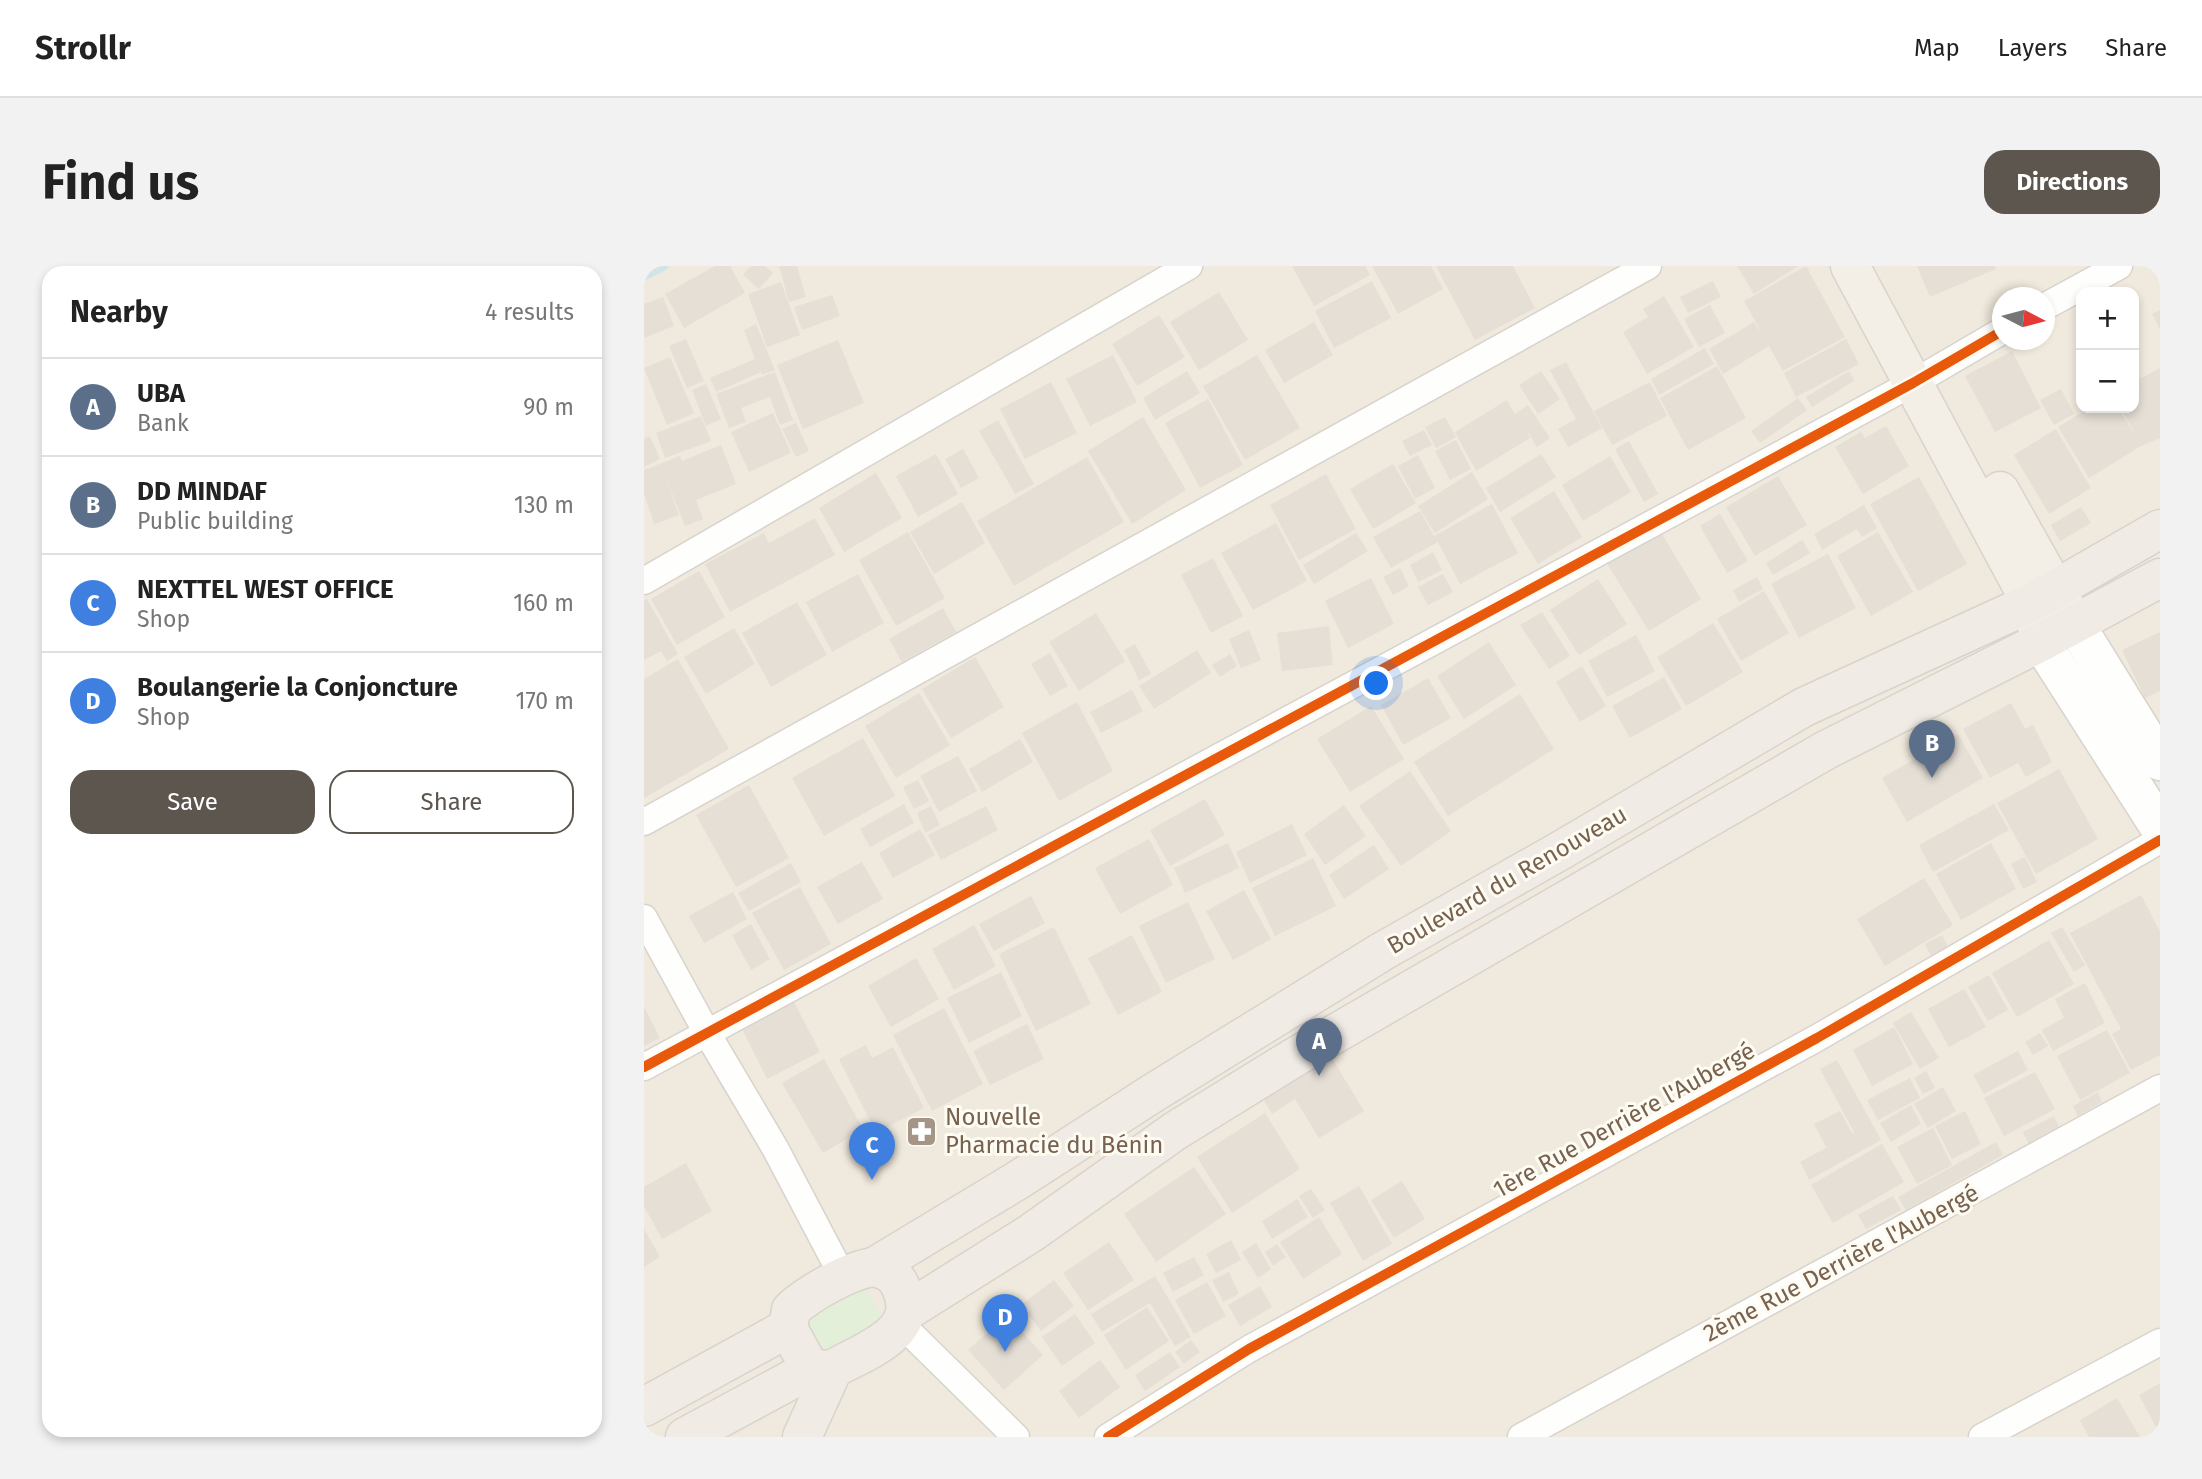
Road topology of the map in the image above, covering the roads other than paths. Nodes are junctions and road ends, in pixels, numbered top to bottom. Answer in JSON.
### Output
{"nodes":[{"id":1,"x":1189,"y":266,"type":"edge"},
{"id":2,"x":1647,"y":266,"type":"edge"},
{"id":3,"x":1850,"y":266,"type":"edge"},
{"id":4,"x":1875,"y":266,"type":"edge"},
{"id":5,"x":2119,"y":266,"type":"edge"},
{"id":6,"x":2055,"y":301,"type":"edge"},
{"id":7,"x":1992,"y":337,"type":"edge"},
{"id":8,"x":1923,"y":377,"type":"junction"},
{"id":9,"x":2160,"y":529,"type":"edge"},
{"id":10,"x":2160,"y":578,"type":"edge"},
{"id":11,"x":644,"y":581,"type":"edge"},
{"id":12,"x":2043,"y":595,"type":"junction"},
{"id":13,"x":2075,"y":624,"type":"junction"},
{"id":14,"x":2041,"y":642,"type":"junction"},
{"id":15,"x":1725,"y":753,"type":"junction"},
{"id":16,"x":2160,"y":761,"type":"edge"},
{"id":17,"x":1748,"y":794,"type":"junction"},
{"id":18,"x":644,"y":822,"type":"edge"},
{"id":19,"x":2160,"y":828,"type":"edge"},
{"id":20,"x":2160,"y":840,"type":"edge"},
{"id":21,"x":644,"y":918,"type":"edge"},
{"id":22,"x":707,"y":1033,"type":"junction"},
{"id":23,"x":644,"y":1067,"type":"edge"},
{"id":24,"x":2160,"y":1088,"type":"edge"},
{"id":25,"x":1153,"y":1093,"type":"junction"},
{"id":26,"x":1175,"y":1131,"type":"junction"},
{"id":27,"x":859,"y":1272,"type":"junction"},
{"id":28,"x":904,"y":1318,"type":"junction"},
{"id":29,"x":788,"y":1328,"type":"junction"},
{"id":30,"x":2160,"y":1342,"type":"edge"},
{"id":31,"x":823,"y":1368,"type":"junction"},
{"id":32,"x":644,"y":1407,"type":"edge"},
{"id":33,"x":685,"y":1437,"type":"edge"},
{"id":34,"x":802,"y":1437,"type":"edge"},
{"id":35,"x":1016,"y":1437,"type":"edge"},
{"id":36,"x":1108,"y":1437,"type":"edge"},
{"id":37,"x":1521,"y":1437,"type":"edge"},
{"id":38,"x":1982,"y":1437,"type":"edge"}],
"edges":[{"from":1,"to":11,"type":"street"},
{"from":2,"to":18,"type":"street"},
{"from":3,"to":8,"type":"main road"},
{"from":4,"to":8,"type":"main road"},
{"from":5,"to":6,"type":"street"},
{"from":7,"to":8,"type":"street"},
{"from":8,"to":12,"type":"main road"},
{"from":8,"to":22,"type":"street"},
{"from":9,"to":12,"type":"highway","name":"Boulevard du Renouveau"},
{"from":10,"to":13,"type":"highway","name":"Boulevard du Renouveau"},
{"from":12,"to":13,"type":"main road"},
{"from":12,"to":14,"type":"main road"},
{"from":12,"to":15,"type":"highway","name":"Boulevard du Renouveau"},
{"from":13,"to":14,"type":"highway","name":"Boulevard du Renouveau"},
{"from":13,"to":16,"type":"street"},
{"from":14,"to":17,"type":"highway","name":"Boulevard du Renouveau"},
{"from":14,"to":19,"type":"street"},
{"from":15,"to":17,"type":"highway"},
{"from":15,"to":25,"type":"highway","name":"Boulevard du Renouveau"},
{"from":17,"to":26,"type":"highway","name":"Boulevard du Renouveau"},
{"from":20,"to":36,"type":"street","name":"1ère Rue Derrière l'Aubergé"},
{"from":21,"to":22,"type":"street"},
{"from":22,"to":23,"type":"street"},
{"from":22,"to":27,"type":"street"},
{"from":24,"to":37,"type":"street","name":"2ème Rue Derrière l'Aubergé"},
{"from":25,"to":26,"type":"highway"},
{"from":25,"to":27,"type":"highway","name":"Boulevard du Renouveau"},
{"from":26,"to":28,"type":"highway","name":"Boulevard du Renouveau"},
{"from":27,"to":28,"type":"highway"},
{"from":27,"to":29,"type":"highway"},
{"from":28,"to":31,"type":"highway"},
{"from":28,"to":35,"type":"street"},
{"from":29,"to":31,"type":"highway"},
{"from":29,"to":32,"type":"highway"},
{"from":30,"to":38,"type":"street"},
{"from":31,"to":33,"type":"highway"},
{"from":31,"to":34,"type":"highway"}]}
